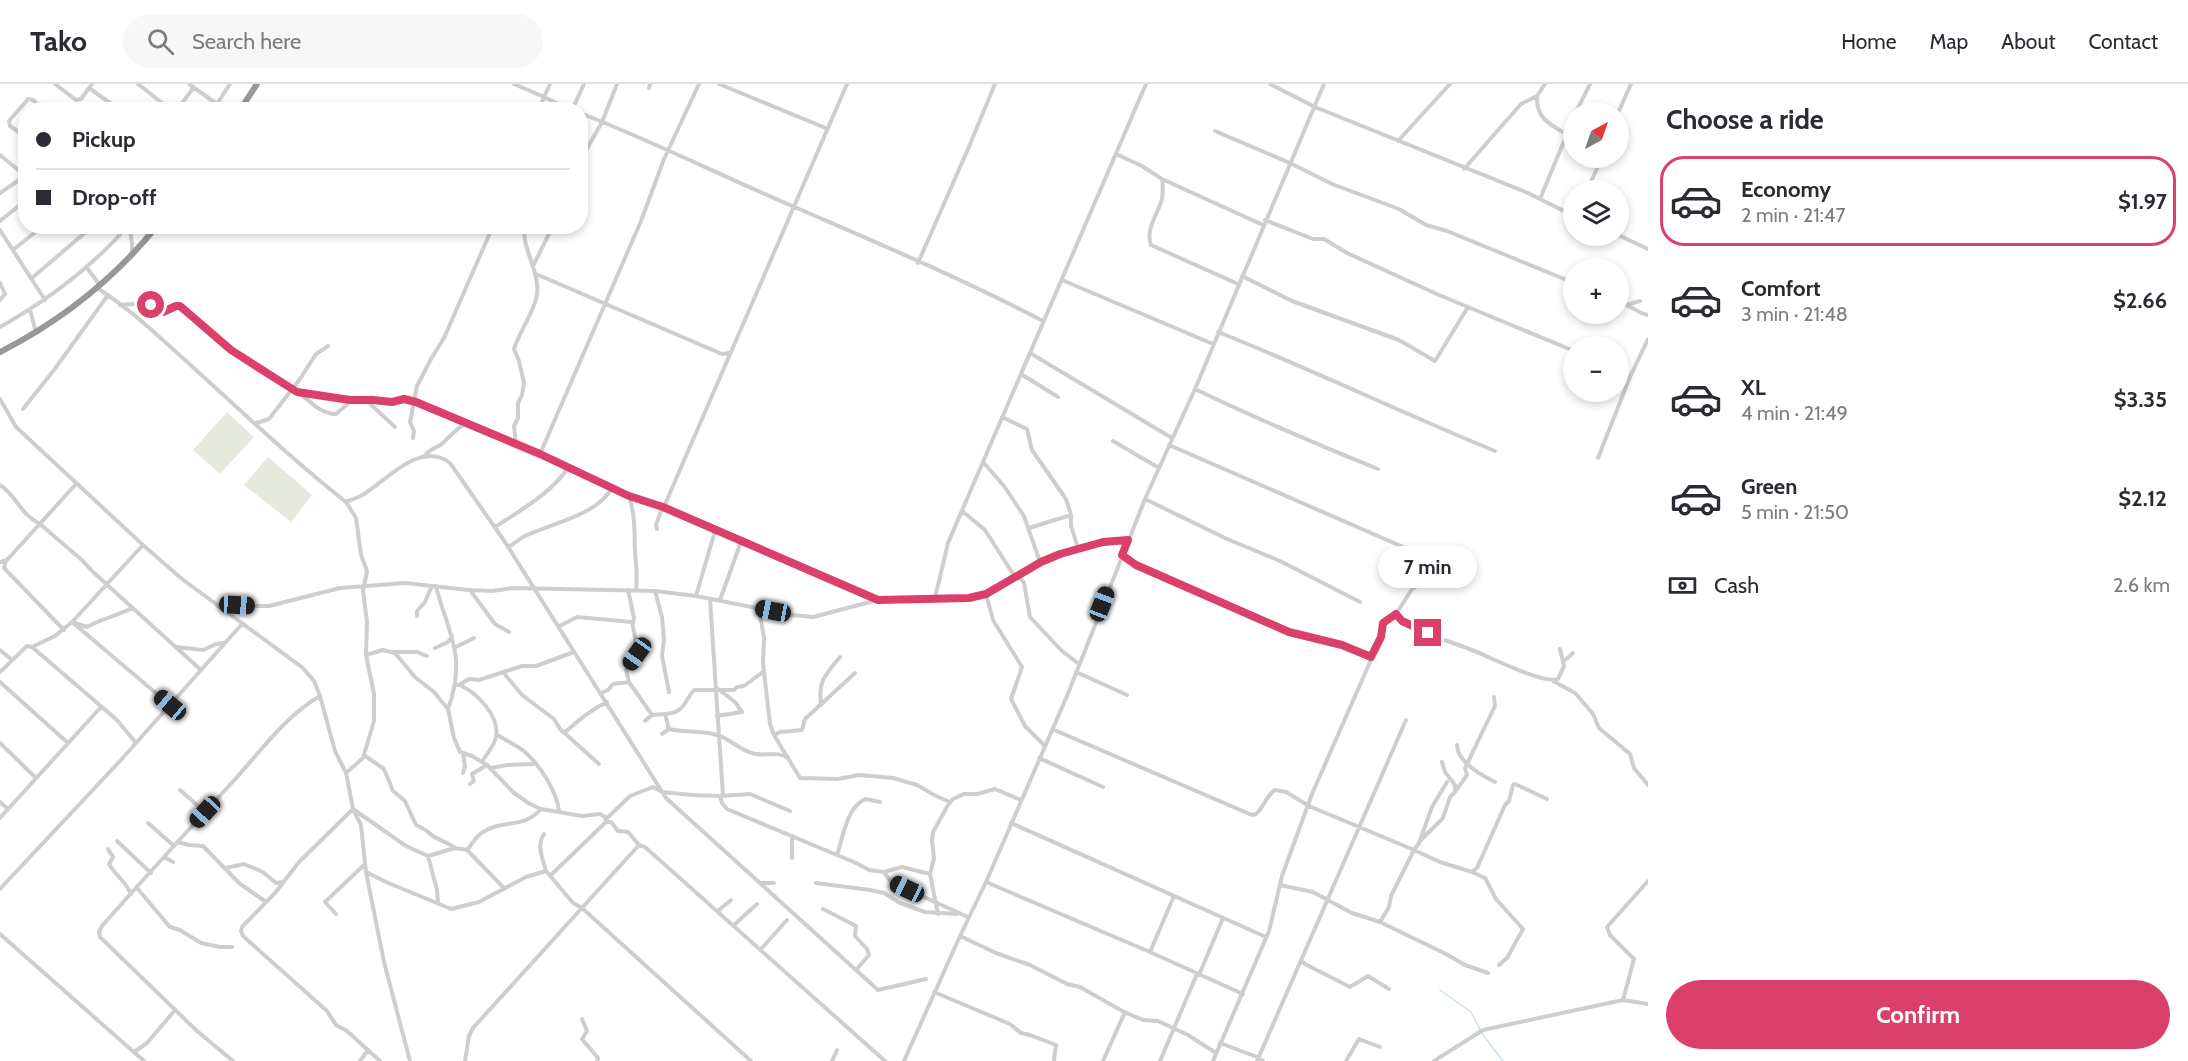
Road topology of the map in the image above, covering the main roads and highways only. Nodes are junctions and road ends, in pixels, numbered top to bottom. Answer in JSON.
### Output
{"nodes":[{"id":1,"x":256,"y":85,"type":"edge"},
{"id":2,"x":245,"y":102,"type":"edge"},
{"id":3,"x":150,"y":234,"type":"edge"},
{"id":4,"x":0,"y":352,"type":"edge"}],
"edges":[{"from":1,"to":2,"type":"highway"},
{"from":3,"to":4,"type":"highway"}]}
